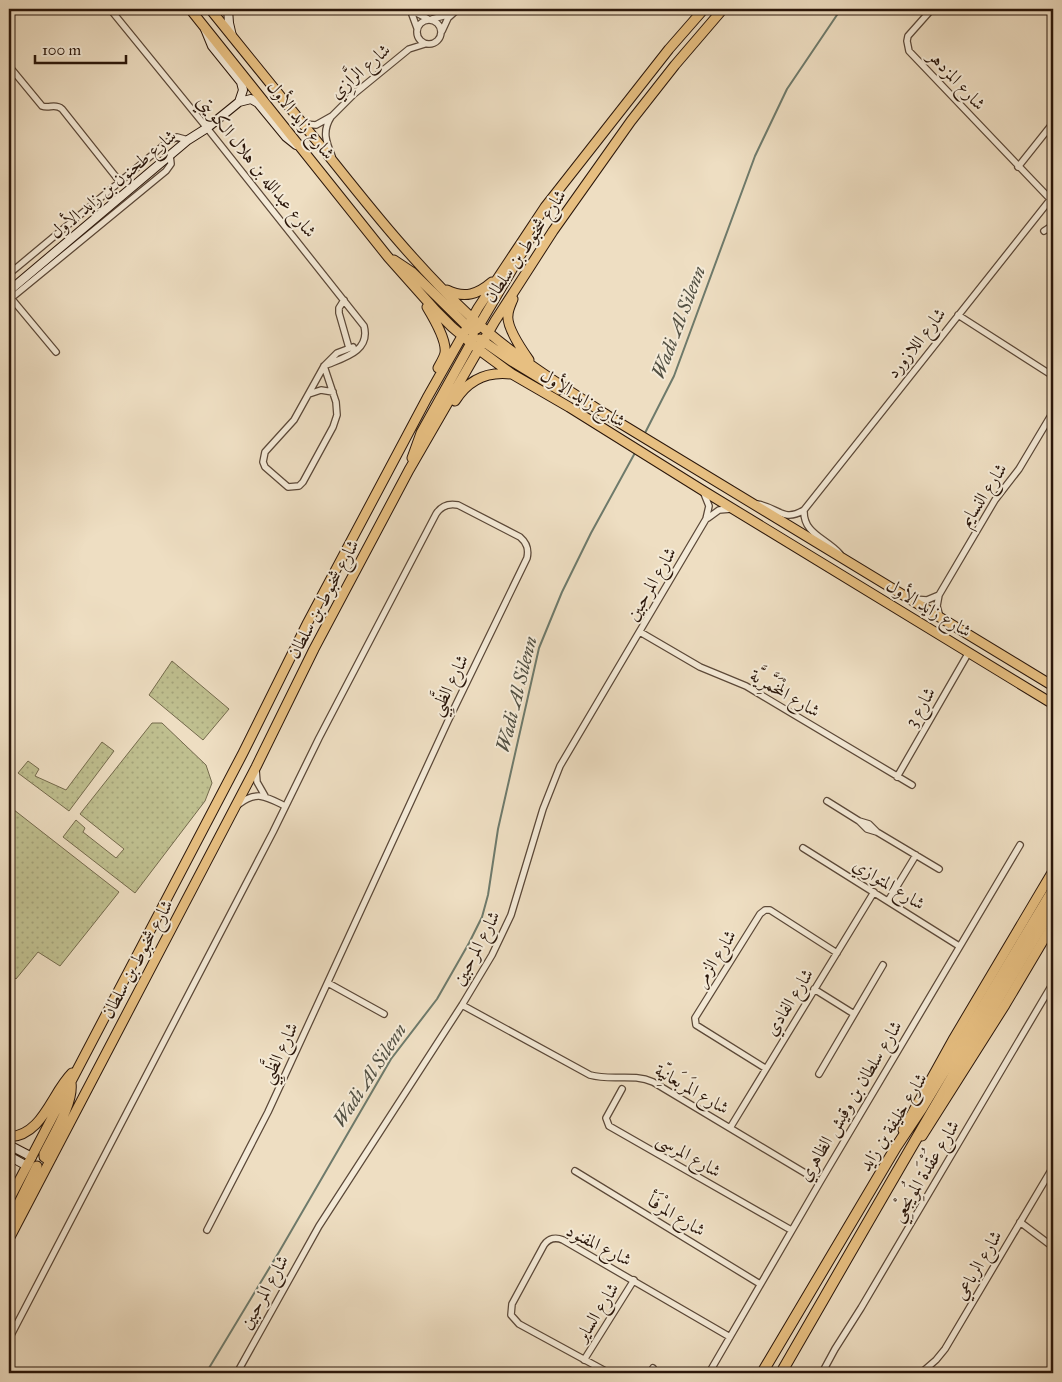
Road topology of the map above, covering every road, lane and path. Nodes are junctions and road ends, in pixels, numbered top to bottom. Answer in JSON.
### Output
{"nodes":[{"id":1,"x":110,"y":9,"type":"edge"},
{"id":2,"x":190,"y":9,"type":"edge"},
{"id":3,"x":210,"y":9,"type":"edge"},
{"id":4,"x":228,"y":9,"type":"edge"},
{"id":5,"x":411,"y":9,"type":"edge"},
{"id":6,"x":458,"y":9,"type":"edge"},
{"id":7,"x":704,"y":9,"type":"edge"},
{"id":8,"x":723,"y":9,"type":"edge"},
{"id":9,"x":932,"y":9,"type":"edge"},
{"id":10,"x":451,"y":14,"type":"junction"},
{"id":11,"x":430,"y":19,"type":"junction"},
{"id":12,"x":204,"y":26,"type":"junction"},
{"id":13,"x":417,"y":31,"type":"junction"},
{"id":14,"x":442,"y":31,"type":"junction"},
{"id":15,"x":232,"y":36,"type":"junction"},
{"id":16,"x":425,"y":44,"type":"junction"},
{"id":17,"x":409,"y":49,"type":"junction"},
{"id":18,"x":9,"y":66,"type":"edge"},
{"id":19,"x":239,"y":102,"type":"junction"},
{"id":20,"x":332,"y":116,"type":"junction"},
{"id":21,"x":302,"y":123,"type":"junction"},
{"id":22,"x":1053,"y":123,"type":"edge"},
{"id":23,"x":207,"y":128,"type":"junction"},
{"id":24,"x":188,"y":140,"type":"junction"},
{"id":25,"x":302,"y":148,"type":"junction"},
{"id":26,"x":335,"y":164,"type":"junction"},
{"id":27,"x":1018,"y":167,"type":"junction"},
{"id":28,"x":120,"y":182,"type":"junction"},
{"id":29,"x":1052,"y":200,"type":"edge"},
{"id":30,"x":546,"y":207,"type":"junction"},
{"id":31,"x":1053,"y":225,"type":"edge"},
{"id":32,"x":1044,"y":231,"type":"dead end"},
{"id":33,"x":388,"y":257,"type":"junction"},
{"id":34,"x":502,"y":273,"type":"junction"},
{"id":35,"x":9,"y":274,"type":"edge"},
{"id":36,"x":520,"y":281,"type":"junction"},
{"id":37,"x":440,"y":286,"type":"junction"},
{"id":38,"x":416,"y":290,"type":"junction"},
{"id":39,"x":10,"y":297,"type":"edge"},
{"id":40,"x":344,"y":300,"type":"junction"},
{"id":41,"x":958,"y":315,"type":"junction"},
{"id":42,"x":488,"y":332,"type":"junction"},
{"id":43,"x":474,"y":334,"type":"junction"},
{"id":44,"x":349,"y":348,"type":"junction"},
{"id":45,"x":360,"y":348,"type":"junction"},
{"id":46,"x":56,"y":352,"type":"dead end"},
{"id":47,"x":324,"y":366,"type":"junction"},
{"id":48,"x":534,"y":366,"type":"junction"},
{"id":49,"x":512,"y":374,"type":"junction"},
{"id":50,"x":1053,"y":376,"type":"edge"},
{"id":51,"x":333,"y":392,"type":"junction"},
{"id":52,"x":309,"y":394,"type":"junction"},
{"id":53,"x":575,"y":394,"type":"junction"},
{"id":54,"x":427,"y":398,"type":"junction"},
{"id":55,"x":1053,"y":412,"type":"edge"},
{"id":56,"x":409,"y":470,"type":"junction"},
{"id":57,"x":702,"y":490,"type":"junction"},
{"id":58,"x":755,"y":504,"type":"junction"},
{"id":59,"x":804,"y":510,"type":"junction"},
{"id":60,"x":737,"y":511,"type":"junction"},
{"id":61,"x":706,"y":519,"type":"junction"},
{"id":62,"x":843,"y":558,"type":"junction"},
{"id":63,"x":939,"y":595,"type":"junction"},
{"id":64,"x":908,"y":597,"type":"junction"},
{"id":65,"x":940,"y":617,"type":"junction"},
{"id":66,"x":640,"y":632,"type":"junction"},
{"id":67,"x":969,"y":652,"type":"junction"},
{"id":68,"x":1053,"y":686,"type":"edge"},
{"id":69,"x":1053,"y":704,"type":"edge"},
{"id":70,"x":256,"y":767,"type":"junction"},
{"id":71,"x":897,"y":777,"type":"junction"},
{"id":72,"x":912,"y":786,"type":"dead end"},
{"id":73,"x":265,"y":796,"type":"junction"},
{"id":74,"x":827,"y":801,"type":"dead end"},
{"id":75,"x":284,"y":806,"type":"junction"},
{"id":76,"x":235,"y":807,"type":"junction"},
{"id":77,"x":1020,"y":845,"type":"dead end"},
{"id":78,"x":803,"y":848,"type":"dead end"},
{"id":79,"x":916,"y":855,"type":"junction"},
{"id":80,"x":939,"y":869,"type":"dead end"},
{"id":81,"x":1053,"y":871,"type":"edge"},
{"id":82,"x":1053,"y":890,"type":"edge"},
{"id":83,"x":874,"y":892,"type":"junction"},
{"id":84,"x":888,"y":900,"type":"junction"},
{"id":85,"x":1053,"y":907,"type":"edge"},
{"id":86,"x":1053,"y":924,"type":"edge"},
{"id":87,"x":959,"y":946,"type":"junction"},
{"id":88,"x":837,"y":952,"type":"junction"},
{"id":89,"x":882,"y":965,"type":"dead end"},
{"id":90,"x":1053,"y":983,"type":"edge"},
{"id":91,"x":328,"y":984,"type":"junction"},
{"id":92,"x":814,"y":989,"type":"junction"},
{"id":93,"x":462,"y":1005,"type":"junction"},
{"id":94,"x":384,"y":1014,"type":"dead end"},
{"id":95,"x":854,"y":1014,"type":"junction"},
{"id":96,"x":80,"y":1066,"type":"junction"},
{"id":97,"x":765,"y":1068,"type":"junction"},
{"id":98,"x":819,"y":1074,"type":"dead end"},
{"id":99,"x":71,"y":1083,"type":"junction"},
{"id":100,"x":622,"y":1089,"type":"dead end"},
{"id":101,"x":730,"y":1128,"type":"junction"},
{"id":102,"x":9,"y":1138,"type":"edge"},
{"id":103,"x":9,"y":1145,"type":"edge"},
{"id":104,"x":896,"y":1147,"type":"junction"},
{"id":105,"x":908,"y":1154,"type":"junction"},
{"id":106,"x":9,"y":1156,"type":"edge"},
{"id":107,"x":50,"y":1159,"type":"junction"},
{"id":108,"x":27,"y":1160,"type":"junction"},
{"id":109,"x":37,"y":1166,"type":"junction"},
{"id":110,"x":1053,"y":1167,"type":"edge"},
{"id":111,"x":575,"y":1171,"type":"dead end"},
{"id":112,"x":820,"y":1182,"type":"junction"},
{"id":113,"x":9,"y":1200,"type":"edge"},
{"id":114,"x":1020,"y":1222,"type":"junction"},
{"id":115,"x":9,"y":1223,"type":"edge"},
{"id":116,"x":207,"y":1230,"type":"dead end"},
{"id":117,"x":791,"y":1230,"type":"junction"},
{"id":118,"x":9,"y":1239,"type":"edge"},
{"id":119,"x":1053,"y":1247,"type":"edge"},
{"id":120,"x":634,"y":1280,"type":"junction"},
{"id":121,"x":760,"y":1284,"type":"junction"},
{"id":122,"x":730,"y":1337,"type":"junction"},
{"id":123,"x":9,"y":1339,"type":"edge"},
{"id":124,"x":584,"y":1360,"type":"junction"},
{"id":125,"x":237,"y":1373,"type":"edge"},
{"id":126,"x":609,"y":1373,"type":"edge"},
{"id":127,"x":709,"y":1373,"type":"edge"},
{"id":128,"x":762,"y":1373,"type":"edge"},
{"id":129,"x":781,"y":1373,"type":"edge"},
{"id":130,"x":822,"y":1373,"type":"edge"},
{"id":131,"x":921,"y":1373,"type":"edge"}],
"edges":[{"from":1,"to":23,"type":"street","name":"شارع عبدالله بن هلال الكويتي"},
{"from":2,"to":12,"type":"main road","name":"شارع زايد الأول"},
{"from":3,"to":15,"type":"main road","name":"شارع زايد الأول"},
{"from":4,"to":15,"type":"street"},
{"from":5,"to":11,"type":"street"},
{"from":5,"to":13,"type":"street"},
{"from":6,"to":10,"type":"street"},
{"from":7,"to":30,"type":"main road","name":"شارع شخبوط بن سلطان"},
{"from":8,"to":36,"type":"main road","name":"شارع شخبوط بن سلطان"},
{"from":9,"to":27,"type":"street","name":"شارع المزدهر"},
{"from":10,"to":11,"type":"street"},
{"from":10,"to":14,"type":"street"},
{"from":11,"to":13,"type":"street"},
{"from":11,"to":14,"type":"street"},
{"from":12,"to":19,"type":"street"},
{"from":12,"to":25,"type":"main road","name":"شارع زايد الأول"},
{"from":13,"to":16,"type":"street"},
{"from":13,"to":17,"type":"street","name":"شارع الرَّازِي"},
{"from":14,"to":16,"type":"street"},
{"from":15,"to":21,"type":"main road","name":"شارع زايد الأول"},
{"from":16,"to":17,"type":"street","name":"شارع الرَّازِي"},
{"from":17,"to":20,"type":"street","name":"شارع الرَّازِي"},
{"from":18,"to":28,"type":"street"},
{"from":19,"to":23,"type":"street","name":"شارع طحنون بن زايد الأول"},
{"from":19,"to":25,"type":"street"},
{"from":20,"to":21,"type":"street","name":"شارع الرَّازِي"},
{"from":20,"to":26,"type":"street","name":"شارع الرَّازِي"},
{"from":21,"to":26,"type":"main road","name":"شارع زايد الأول"},
{"from":22,"to":27,"type":"street"},
{"from":23,"to":24,"type":"street","name":"شارع طحنون بن زايد الأول"},
{"from":23,"to":40,"type":"street","name":"شارع عبدالله بن هلال الكويتي"},
{"from":24,"to":28,"type":"street"},
{"from":24,"to":39,"type":"street","name":"شارع طحنون بن زايد الأول"},
{"from":25,"to":33,"type":"main road","name":"شارع زايد الأول"},
{"from":26,"to":37,"type":"main road","name":"شارع زايد الأول"},
{"from":27,"to":29,"type":"street","name":"شارع المزدهر"},
{"from":28,"to":35,"type":"street"},
{"from":29,"to":41,"type":"street","name":"شارع اللازورد"},
{"from":30,"to":34,"type":"main road","name":"شارع شخبوط بن سلطان"},
{"from":30,"to":43,"type":"main road"},
{"from":31,"to":32,"type":"street"},
{"from":33,"to":38,"type":"main road","name":"شارع زايد الأول"},
{"from":33,"to":43,"type":"main road"},
{"from":34,"to":37,"type":"main road"},
{"from":34,"to":43,"type":"main road","name":"شارع شخبوط بن سلطان"},
{"from":36,"to":42,"type":"main road","name":"شارع شخبوط بن سلطان"},
{"from":36,"to":48,"type":"main road"},
{"from":37,"to":43,"type":"main road","name":"شارع زايد الأول"},
{"from":38,"to":43,"type":"main road","name":"شارع زايد الأول"},
{"from":38,"to":54,"type":"main road"},
{"from":39,"to":46,"type":"street"},
{"from":40,"to":44,"type":"street"},
{"from":40,"to":45,"type":"street","name":"شارع عبدالله بن هلال الكويتي"},
{"from":41,"to":50,"type":"street"},
{"from":41,"to":59,"type":"street","name":"شارع اللازورد"},
{"from":42,"to":43,"type":"main road","name":"شارع شخبوط بن سلطان"},
{"from":42,"to":48,"type":"main road","name":"شارع زايد الأول"},
{"from":43,"to":49,"type":"main road","name":"شارع زايد الأول"},
{"from":43,"to":53,"type":"main road"},
{"from":43,"to":54,"type":"main road","name":"شارع شخبوط بن سلطان"},
{"from":43,"to":56,"type":"main road","name":"شارع شخبوط بن سلطان"},
{"from":44,"to":45,"type":"street"},
{"from":44,"to":47,"type":"street"},
{"from":45,"to":47,"type":"street"},
{"from":47,"to":51,"type":"street"},
{"from":47,"to":52,"type":"street"},
{"from":48,"to":53,"type":"main road","name":"شارع زايد الأول"},
{"from":49,"to":56,"type":"main road"},
{"from":49,"to":57,"type":"main road","name":"شارع زايد الأول"},
{"from":51,"to":52,"type":"street"},
{"from":51,"to":52,"type":"street"},
{"from":53,"to":58,"type":"main road","name":"شارع زايد الأول"},
{"from":54,"to":96,"type":"main road","name":"شارع شخبوط بن سلطان"},
{"from":55,"to":63,"type":"street","name":"شارع النسايم"},
{"from":56,"to":70,"type":"main road","name":"شارع شخبوط بن سلطان"},
{"from":57,"to":60,"type":"main road","name":"شارع زايد الأول"},
{"from":57,"to":61,"type":"street"},
{"from":58,"to":59,"type":"street"},
{"from":58,"to":62,"type":"main road","name":"شارع زايد الأول"},
{"from":59,"to":62,"type":"street"},
{"from":60,"to":61,"type":"street"},
{"from":60,"to":67,"type":"main road","name":"شارع زايد الأول"},
{"from":61,"to":66,"type":"street","name":"شارع المرحبين"},
{"from":62,"to":64,"type":"main road","name":"شارع زايد الأول"},
{"from":63,"to":64,"type":"street"},
{"from":63,"to":65,"type":"street"},
{"from":64,"to":65,"type":"main road","name":"شارع زايد الأول"},
{"from":65,"to":68,"type":"main road","name":"شارع زايد الأول"},
{"from":66,"to":71,"type":"street","name":"شارع المْخَمَّرِيَّة"},
{"from":66,"to":93,"type":"street","name":"شارع المرحبين"},
{"from":67,"to":69,"type":"main road","name":"شارع زايد الأول"},
{"from":67,"to":71,"type":"street","name":"شارع 3"},
{"from":70,"to":73,"type":"street"},
{"from":70,"to":76,"type":"main road","name":"شارع شخبوط بن سلطان"},
{"from":71,"to":72,"type":"street","name":"شارع المْخَمَّرِيَّة"},
{"from":73,"to":75,"type":"street"},
{"from":73,"to":76,"type":"street"},
{"from":74,"to":79,"type":"street"},
{"from":75,"to":91,"type":"street","name":"شارع الظَّبِي"},
{"from":75,"to":123,"type":"street","name":"شارع الظَّبِي"},
{"from":76,"to":107,"type":"main road","name":"شارع شخبوط بن سلطان"},
{"from":77,"to":87,"type":"street","name":"شارع سلطان بن وقيش الظاهري"},
{"from":78,"to":83,"type":"street","name":"شارع المتوازي"},
{"from":79,"to":80,"type":"street"},
{"from":79,"to":84,"type":"street"},
{"from":81,"to":104,"type":"main road"},
{"from":82,"to":104,"type":"highway","name":"شارع خليفة بن زايد"},
{"from":83,"to":84,"type":"street","name":"شارع المتوازي"},
{"from":83,"to":88,"type":"street","name":"شارع الفادي"},
{"from":84,"to":87,"type":"street","name":"شارع المتوازي"},
{"from":85,"to":105,"type":"highway","name":"شارع خليفة بن زايد"},
{"from":86,"to":105,"type":"main road"},
{"from":87,"to":112,"type":"street","name":"شارع سلطان بن وقيش الظاهري"},
{"from":88,"to":92,"type":"street","name":"شارع الفادي"},
{"from":88,"to":97,"type":"street","name":"شارع الزمر"},
{"from":89,"to":95,"type":"street"},
{"from":90,"to":130,"type":"street","name":"شارع عُقْدَة المُوِيجْعِي"},
{"from":91,"to":94,"type":"street"},
{"from":91,"to":116,"type":"street","name":"شارع الظَّبِي"},
{"from":92,"to":95,"type":"street"},
{"from":92,"to":97,"type":"street","name":"شارع الفادي"},
{"from":93,"to":101,"type":"street","name":"شارع المَربَعانِيّة"},
{"from":93,"to":125,"type":"street","name":"شارع المرحبين"},
{"from":95,"to":98,"type":"street"},
{"from":96,"to":99,"type":"main road","name":"شارع شخبوط بن سلطان"},
{"from":96,"to":102,"type":"main road"},
{"from":97,"to":101,"type":"street","name":"شارع الفادي"},
{"from":99,"to":107,"type":"main road"},
{"from":99,"to":108,"type":"main road","name":"شارع شخبوط بن سلطان"},
{"from":100,"to":117,"type":"street","name":"شارع المرسى"},
{"from":101,"to":112,"type":"street","name":"شارع المَربَعانِيّة"},
{"from":103,"to":108,"type":"street"},
{"from":104,"to":128,"type":"highway","name":"شارع خليفة بن زايد"},
{"from":105,"to":129,"type":"highway","name":"شارع خليفة بن زايد"},
{"from":106,"to":108,"type":"street"},
{"from":107,"to":109,"type":"main road"},
{"from":107,"to":118,"type":"main road","name":"شارع شخبوط بن سلطان"},
{"from":108,"to":109,"type":"main road"},
{"from":108,"to":113,"type":"main road","name":"شارع شخبوط بن سلطان"},
{"from":109,"to":115,"type":"main road"},
{"from":110,"to":114,"type":"street","name":"شارع الرباعي"},
{"from":111,"to":121,"type":"street","name":"شارع المرْفَأ"},
{"from":112,"to":117,"type":"street","name":"شارع سلطان بن وقيش الظاهري"},
{"from":114,"to":119,"type":"street"},
{"from":114,"to":131,"type":"street","name":"شارع الرباعي"},
{"from":117,"to":121,"type":"street","name":"شارع سلطان بن وقيش الظاهري"},
{"from":120,"to":122,"type":"street","name":"شارع المفنود"},
{"from":120,"to":124,"type":"street","name":"شارع الساير"},
{"from":120,"to":124,"type":"street","name":"شارع المفنود"},
{"from":121,"to":122,"type":"street","name":"شارع سلطان بن وقيش الظاهري"},
{"from":122,"to":127,"type":"street","name":"شارع سلطان بن وقيش الظاهري"},
{"from":124,"to":126,"type":"street","name":"شارع المفنود"}]}
